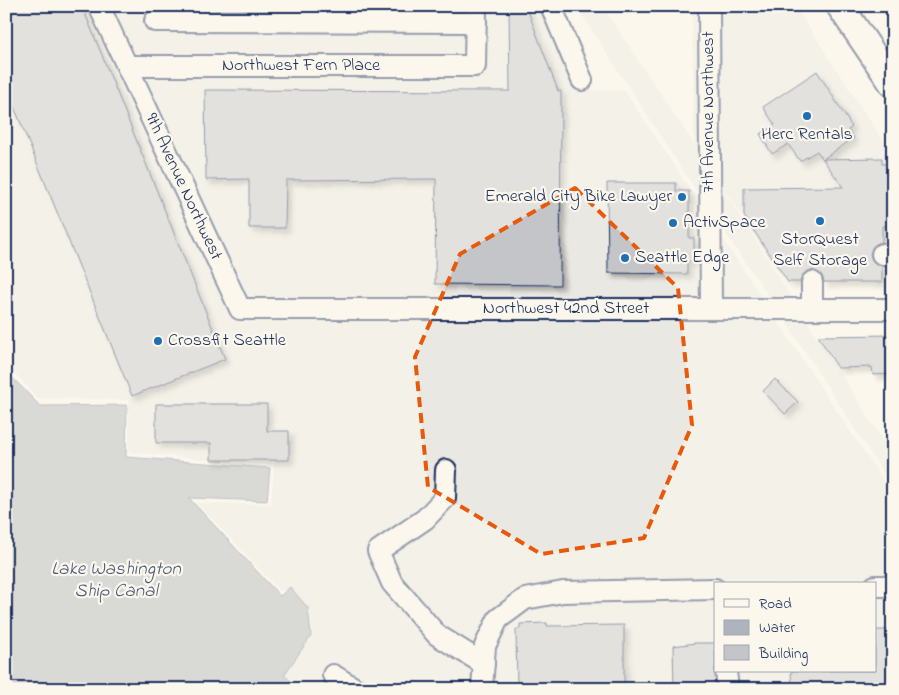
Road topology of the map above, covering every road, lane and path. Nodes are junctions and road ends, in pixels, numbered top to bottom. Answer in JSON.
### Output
{"nodes":[{"id":1,"x":99,"y":6,"type":"edge"},
{"id":2,"x":551,"y":6,"type":"edge"},
{"id":3,"x":709,"y":6,"type":"edge"},
{"id":4,"x":840,"y":6,"type":"edge"},
{"id":5,"x":476,"y":14,"type":"edge"},
{"id":6,"x":155,"y":22,"type":"dead end"},
{"id":7,"x":127,"y":66,"type":"junction"},
{"id":8,"x":582,"y":80,"type":"dead end"},
{"id":9,"x":893,"y":84,"type":"edge"},
{"id":10,"x":812,"y":282,"type":"dead end"},
{"id":11,"x":711,"y":308,"type":"junction"},
{"id":12,"x":240,"y":309,"type":"joint"},
{"id":13,"x":812,"y":309,"type":"junction"},
{"id":14,"x":893,"y":309,"type":"edge"},
{"id":15,"x":446,"y":470,"type":"dead end"},
{"id":16,"x":876,"y":586,"type":"edge"},
{"id":17,"x":893,"y":586,"type":"edge"},
{"id":18,"x":714,"y":589,"type":"edge"},
{"id":19,"x":484,"y":664,"type":"junction"},
{"id":20,"x":726,"y":672,"type":"edge"},
{"id":21,"x":333,"y":675,"type":"dead end"},
{"id":22,"x":356,"y":689,"type":"edge"},
{"id":23,"x":482,"y":689,"type":"edge"},
{"id":24,"x":728,"y":689,"type":"edge"}],
"edges":[{"from":1,"to":7,"type":"street","name":"9th Avenue Northwest"},
{"from":2,"to":8,"type":"street"},
{"from":3,"to":11,"type":"street","name":"7th Avenue Northwest"},
{"from":4,"to":9,"type":"main road"},
{"from":5,"to":6,"type":"street"},
{"from":5,"to":7,"type":"street","name":"Northwest Fern Place"},
{"from":7,"to":12,"type":"street","name":"9th Avenue Northwest"},
{"from":10,"to":13,"type":"street"},
{"from":11,"to":12,"type":"street","name":"Northwest 42nd Street"},
{"from":11,"to":13,"type":"street","name":"Northwest 42nd Street"},
{"from":13,"to":14,"type":"street","name":"Northwest 42nd Street"},
{"from":15,"to":19,"type":"street"},
{"from":16,"to":17,"type":"street"},
{"from":18,"to":19,"type":"street"},
{"from":19,"to":23,"type":"street"},
{"from":20,"to":24,"type":"street"},
{"from":21,"to":22,"type":"street"}]}
